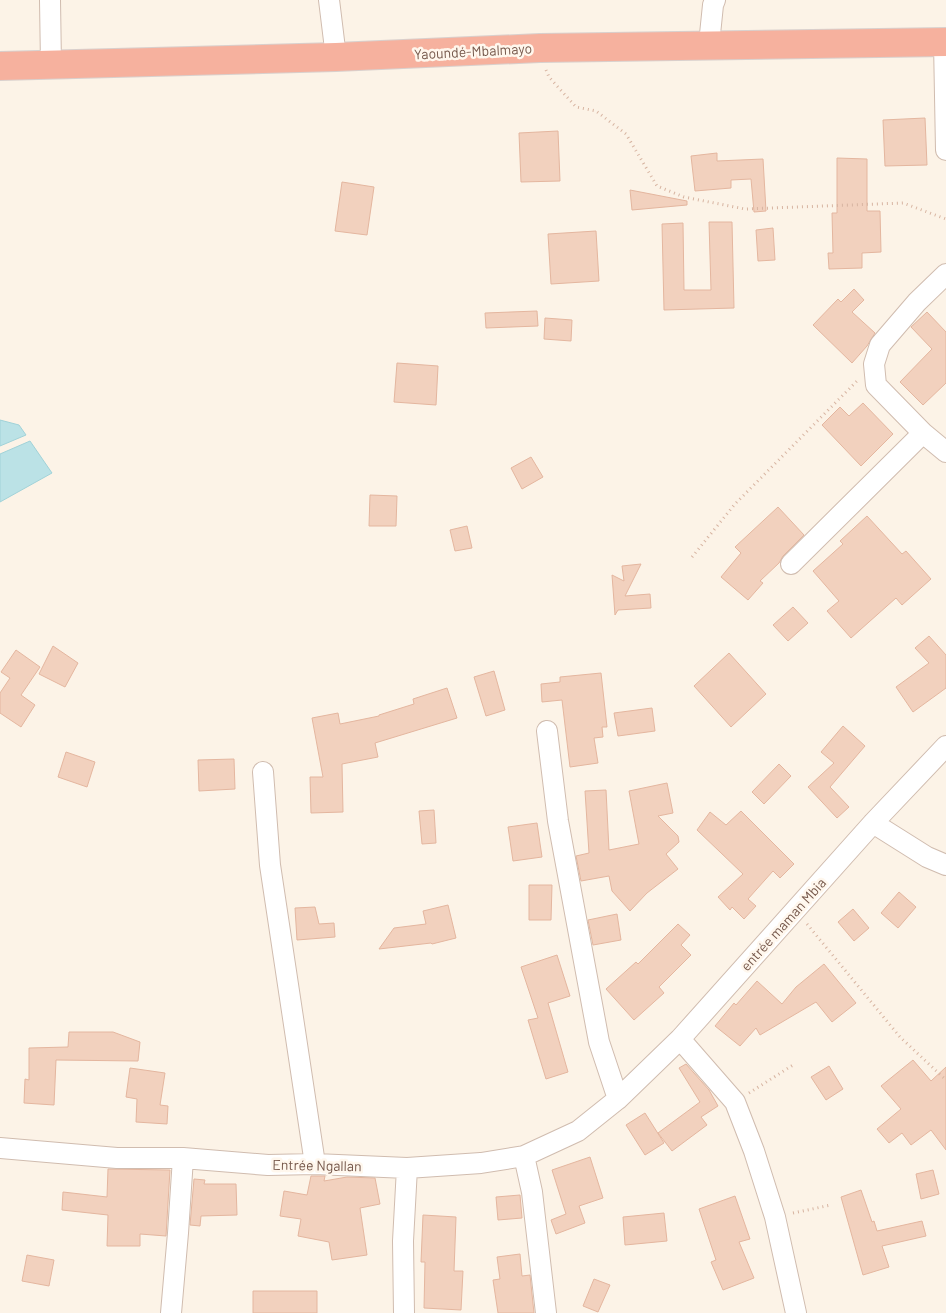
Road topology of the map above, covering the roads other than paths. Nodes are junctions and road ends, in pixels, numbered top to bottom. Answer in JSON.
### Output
{"nodes":[{"id":1,"x":50,"y":0,"type":"edge"},
{"id":2,"x":329,"y":0,"type":"edge"},
{"id":3,"x":715,"y":0,"type":"edge"},
{"id":4,"x":945,"y":42,"type":"edge"},
{"id":5,"x":709,"y":44,"type":"junction"},
{"id":6,"x":336,"y":57,"type":"junction"},
{"id":7,"x":51,"y":65,"type":"junction"},
{"id":8,"x":0,"y":66,"type":"edge"},
{"id":9,"x":946,"y":150,"type":"edge"},
{"id":10,"x":946,"y":274,"type":"edge"},
{"id":11,"x":923,"y":433,"type":"junction"},
{"id":12,"x":946,"y":452,"type":"edge"},
{"id":13,"x":791,"y":564,"type":"dead end"},
{"id":14,"x":547,"y":731,"type":"dead end"},
{"id":15,"x":946,"y":746,"type":"edge"},
{"id":16,"x":263,"y":772,"type":"dead end"},
{"id":17,"x":873,"y":823,"type":"junction"},
{"id":18,"x":946,"y":865,"type":"edge"},
{"id":19,"x":680,"y":1039,"type":"junction"},
{"id":20,"x":618,"y":1099,"type":"junction"},
{"id":21,"x":0,"y":1148,"type":"edge"},
{"id":22,"x":524,"y":1156,"type":"junction"},
{"id":23,"x":183,"y":1158,"type":"junction"},
{"id":24,"x":315,"y":1164,"type":"junction"},
{"id":25,"x":406,"y":1168,"type":"junction"},
{"id":26,"x":171,"y":1313,"type":"edge"},
{"id":27,"x":404,"y":1313,"type":"edge"},
{"id":28,"x":546,"y":1313,"type":"edge"},
{"id":29,"x":796,"y":1313,"type":"edge"}],
"edges":[{"from":1,"to":7,"type":"street"},
{"from":2,"to":6,"type":"street"},
{"from":3,"to":5,"type":"street"},
{"from":4,"to":5,"type":"highway","name":"Yaoundé-Mbalmayo"},
{"from":4,"to":9,"type":"street"},
{"from":5,"to":6,"type":"highway","name":"Yaoundé-Mbalmayo"},
{"from":6,"to":7,"type":"highway","name":"Yaoundé-Mbalmayo"},
{"from":7,"to":8,"type":"highway","name":"Yaoundé-Mbalmayo"},
{"from":10,"to":11,"type":"street"},
{"from":11,"to":12,"type":"street"},
{"from":11,"to":13,"type":"street"},
{"from":14,"to":20,"type":"street"},
{"from":15,"to":17,"type":"street","name":"entrée maman Mbia"},
{"from":16,"to":24,"type":"street"},
{"from":17,"to":18,"type":"street"},
{"from":17,"to":19,"type":"street","name":"entrée maman Mbia"},
{"from":19,"to":20,"type":"street","name":"entrée maman Mbia"},
{"from":19,"to":29,"type":"street"},
{"from":20,"to":22,"type":"street","name":"Entrée Ngallan"},
{"from":21,"to":23,"type":"street","name":"Entrée Ngallan"},
{"from":22,"to":25,"type":"street","name":"Entrée Ngallan"},
{"from":22,"to":28,"type":"street"},
{"from":23,"to":24,"type":"street","name":"Entrée Ngallan"},
{"from":23,"to":26,"type":"street"},
{"from":24,"to":25,"type":"street","name":"Entrée Ngallan"},
{"from":25,"to":27,"type":"street"}]}
